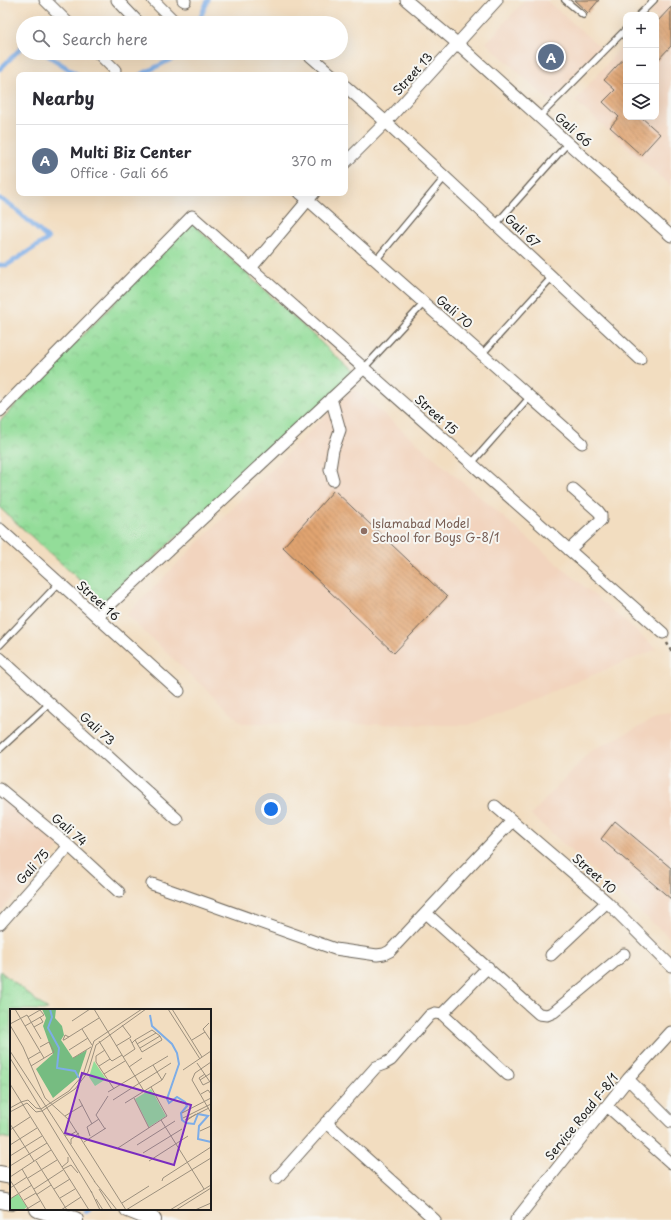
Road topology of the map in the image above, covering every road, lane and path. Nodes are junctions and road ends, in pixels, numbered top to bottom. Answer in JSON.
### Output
{"nodes":[{"id":1,"x":45,"y":0,"type":"edge"},
{"id":2,"x":116,"y":0,"type":"edge"},
{"id":3,"x":152,"y":0,"type":"edge"},
{"id":4,"x":406,"y":0,"type":"edge"},
{"id":5,"x":497,"y":0,"type":"edge"},
{"id":6,"x":565,"y":0,"type":"edge"},
{"id":7,"x":654,"y":0,"type":"edge"},
{"id":8,"x":642,"y":12,"type":"edge"},
{"id":9,"x":583,"y":15,"type":"dead end"},
{"id":10,"x":61,"y":16,"type":"edge"},
{"id":11,"x":132,"y":16,"type":"edge"},
{"id":12,"x":169,"y":16,"type":"edge"},
{"id":13,"x":623,"y":32,"type":"edge"},
{"id":14,"x":458,"y":44,"type":"junction"},
{"id":15,"x":105,"y":60,"type":"edge"},
{"id":16,"x":316,"y":60,"type":"edge"},
{"id":17,"x":115,"y":70,"type":"dead end"},
{"id":18,"x":329,"y":72,"type":"edge"},
{"id":19,"x":348,"y":89,"type":"edge"},
{"id":20,"x":539,"y":117,"type":"junction"},
{"id":21,"x":386,"y":122,"type":"junction"},
{"id":22,"x":568,"y":143,"type":"junction"},
{"id":23,"x":348,"y":160,"type":"edge"},
{"id":24,"x":445,"y":177,"type":"junction"},
{"id":25,"x":306,"y":196,"type":"edge"},
{"id":26,"x":308,"y":196,"type":"edge"},
{"id":27,"x":496,"y":224,"type":"junction"},
{"id":28,"x":671,"y":236,"type":"edge"},
{"id":29,"x":376,"y":260,"type":"junction"},
{"id":30,"x":251,"y":268,"type":"junction"},
{"id":31,"x":552,"y":277,"type":"junction"},
{"id":32,"x":424,"y":303,"type":"junction"},
{"id":33,"x":482,"y":354,"type":"junction"},
{"id":34,"x":640,"y":359,"type":"dead end"},
{"id":35,"x":364,"y":368,"type":"junction"},
{"id":36,"x":530,"y":397,"type":"junction"},
{"id":37,"x":331,"y":398,"type":"junction"},
{"id":38,"x":0,"y":411,"type":"edge"},
{"id":39,"x":582,"y":443,"type":"dead end"},
{"id":40,"x":471,"y":464,"type":"junction"},
{"id":41,"x":333,"y":480,"type":"dead end"},
{"id":42,"x":573,"y":489,"type":"dead end"},
{"id":43,"x":0,"y":529,"type":"edge"},
{"id":44,"x":569,"y":550,"type":"junction"},
{"id":45,"x":59,"y":583,"type":"junction"},
{"id":46,"x":97,"y":617,"type":"junction"},
{"id":47,"x":663,"y":633,"type":"dead end"},
{"id":48,"x":0,"y":645,"type":"edge"},
{"id":49,"x":0,"y":658,"type":"edge"},
{"id":50,"x":179,"y":691,"type":"dead end"},
{"id":51,"x":50,"y":703,"type":"junction"},
{"id":52,"x":0,"y":749,"type":"edge"},
{"id":53,"x":0,"y":789,"type":"edge"},
{"id":54,"x":495,"y":806,"type":"dead end"},
{"id":55,"x":177,"y":819,"type":"dead end"},
{"id":56,"x":512,"y":821,"type":"junction"},
{"id":57,"x":69,"y":846,"type":"junction"},
{"id":58,"x":152,"y":884,"type":"dead end"},
{"id":59,"x":119,"y":892,"type":"dead end"},
{"id":60,"x":606,"y":902,"type":"junction"},
{"id":61,"x":426,"y":913,"type":"junction"},
{"id":62,"x":0,"y":924,"type":"edge"},
{"id":63,"x":624,"y":954,"type":"dead end"},
{"id":64,"x":551,"y":955,"type":"dead end"},
{"id":65,"x":671,"y":966,"type":"edge"},
{"id":66,"x":488,"y":967,"type":"junction"},
{"id":67,"x":442,"y":1014,"type":"junction"},
{"id":68,"x":671,"y":1032,"type":"edge"},
{"id":69,"x":508,"y":1075,"type":"dead end"},
{"id":70,"x":628,"y":1079,"type":"junction"},
{"id":71,"x":607,"y":1106,"type":"junction"},
{"id":72,"x":326,"y":1122,"type":"junction"},
{"id":73,"x":671,"y":1122,"type":"edge"},
{"id":74,"x":671,"y":1163,"type":"edge"},
{"id":75,"x":0,"y":1174,"type":"edge"},
{"id":76,"x":10,"y":1176,"type":"edge"},
{"id":77,"x":277,"y":1178,"type":"dead end"},
{"id":78,"x":0,"y":1200,"type":"edge"},
{"id":79,"x":10,"y":1202,"type":"edge"},
{"id":80,"x":41,"y":1210,"type":"edge"},
{"id":81,"x":130,"y":1210,"type":"edge"},
{"id":82,"x":75,"y":1220,"type":"edge"},
{"id":83,"x":153,"y":1220,"type":"edge"},
{"id":84,"x":435,"y":1220,"type":"edge"},
{"id":85,"x":516,"y":1220,"type":"edge"}],
"edges":[{"from":1,"to":10,"type":"street"},
{"from":2,"to":11,"type":"street"},
{"from":3,"to":12,"type":"street"},
{"from":4,"to":14,"type":"street","name":"Gali 66"},
{"from":5,"to":14,"type":"street","name":"Street 13"},
{"from":6,"to":9,"type":"lane"},
{"from":7,"to":8,"type":"lane"},
{"from":13,"to":20,"type":"lane"},
{"from":14,"to":20,"type":"street","name":"Gali 66"},
{"from":14,"to":21,"type":"street","name":"Street 13"},
{"from":15,"to":17,"type":"street"},
{"from":16,"to":18,"type":"street"},
{"from":19,"to":21,"type":"street","name":"Gali 67"},
{"from":20,"to":22,"type":"street","name":"Gali 66"},
{"from":21,"to":23,"type":"street","name":"Street 13"},
{"from":21,"to":24,"type":"street","name":"Gali 67"},
{"from":22,"to":27,"type":"lane"},
{"from":22,"to":28,"type":"street","name":"Gali 66"},
{"from":24,"to":27,"type":"street","name":"Gali 67"},
{"from":24,"to":29,"type":"lane"},
{"from":25,"to":30,"type":"street"},
{"from":26,"to":29,"type":"street","name":"Gali 70"},
{"from":27,"to":31,"type":"street","name":"Gali 67"},
{"from":29,"to":32,"type":"street","name":"Gali 70"},
{"from":30,"to":35,"type":"street","name":"Street 15"},
{"from":30,"to":38,"type":"street","name":"Street 15"},
{"from":31,"to":33,"type":"lane"},
{"from":31,"to":34,"type":"street","name":"Gali 67"},
{"from":32,"to":33,"type":"street","name":"Gali 70"},
{"from":32,"to":35,"type":"lane"},
{"from":33,"to":36,"type":"street","name":"Gali 70"},
{"from":35,"to":37,"type":"street"},
{"from":35,"to":40,"type":"street","name":"Street 15"},
{"from":36,"to":39,"type":"street","name":"Gali 70"},
{"from":36,"to":40,"type":"lane"},
{"from":37,"to":41,"type":"street"},
{"from":37,"to":46,"type":"street"},
{"from":40,"to":44,"type":"street","name":"Street 15"},
{"from":42,"to":44,"type":"street"},
{"from":43,"to":45,"type":"street","name":"Street 16"},
{"from":44,"to":47,"type":"street","name":"Street 15"},
{"from":45,"to":46,"type":"street","name":"Street 16"},
{"from":45,"to":48,"type":"lane"},
{"from":46,"to":50,"type":"street","name":"Street 16"},
{"from":49,"to":51,"type":"street","name":"Gali 73"},
{"from":51,"to":52,"type":"lane"},
{"from":51,"to":55,"type":"street","name":"Gali 73"},
{"from":53,"to":57,"type":"street","name":"Gali 74"},
{"from":54,"to":56,"type":"street","name":"Street 10"},
{"from":56,"to":60,"type":"street","name":"Street 10"},
{"from":56,"to":61,"type":"street"},
{"from":57,"to":59,"type":"street","name":"Gali 74"},
{"from":57,"to":62,"type":"street","name":"Gali 75"},
{"from":58,"to":61,"type":"street"},
{"from":60,"to":64,"type":"street"},
{"from":60,"to":65,"type":"street","name":"Street 10"},
{"from":61,"to":66,"type":"street"},
{"from":63,"to":66,"type":"street"},
{"from":66,"to":67,"type":"street"},
{"from":67,"to":69,"type":"street"},
{"from":67,"to":72,"type":"street"},
{"from":68,"to":70,"type":"street","name":"Service Road F-8/1"},
{"from":70,"to":71,"type":"street","name":"Service Road F-8/1"},
{"from":70,"to":73,"type":"street"},
{"from":71,"to":74,"type":"street"},
{"from":71,"to":85,"type":"street","name":"Service Road F-8/1"},
{"from":72,"to":77,"type":"street"},
{"from":72,"to":84,"type":"street"},
{"from":75,"to":76,"type":"street"},
{"from":78,"to":79,"type":"street"},
{"from":80,"to":82,"type":"street"},
{"from":81,"to":83,"type":"street"}]}
